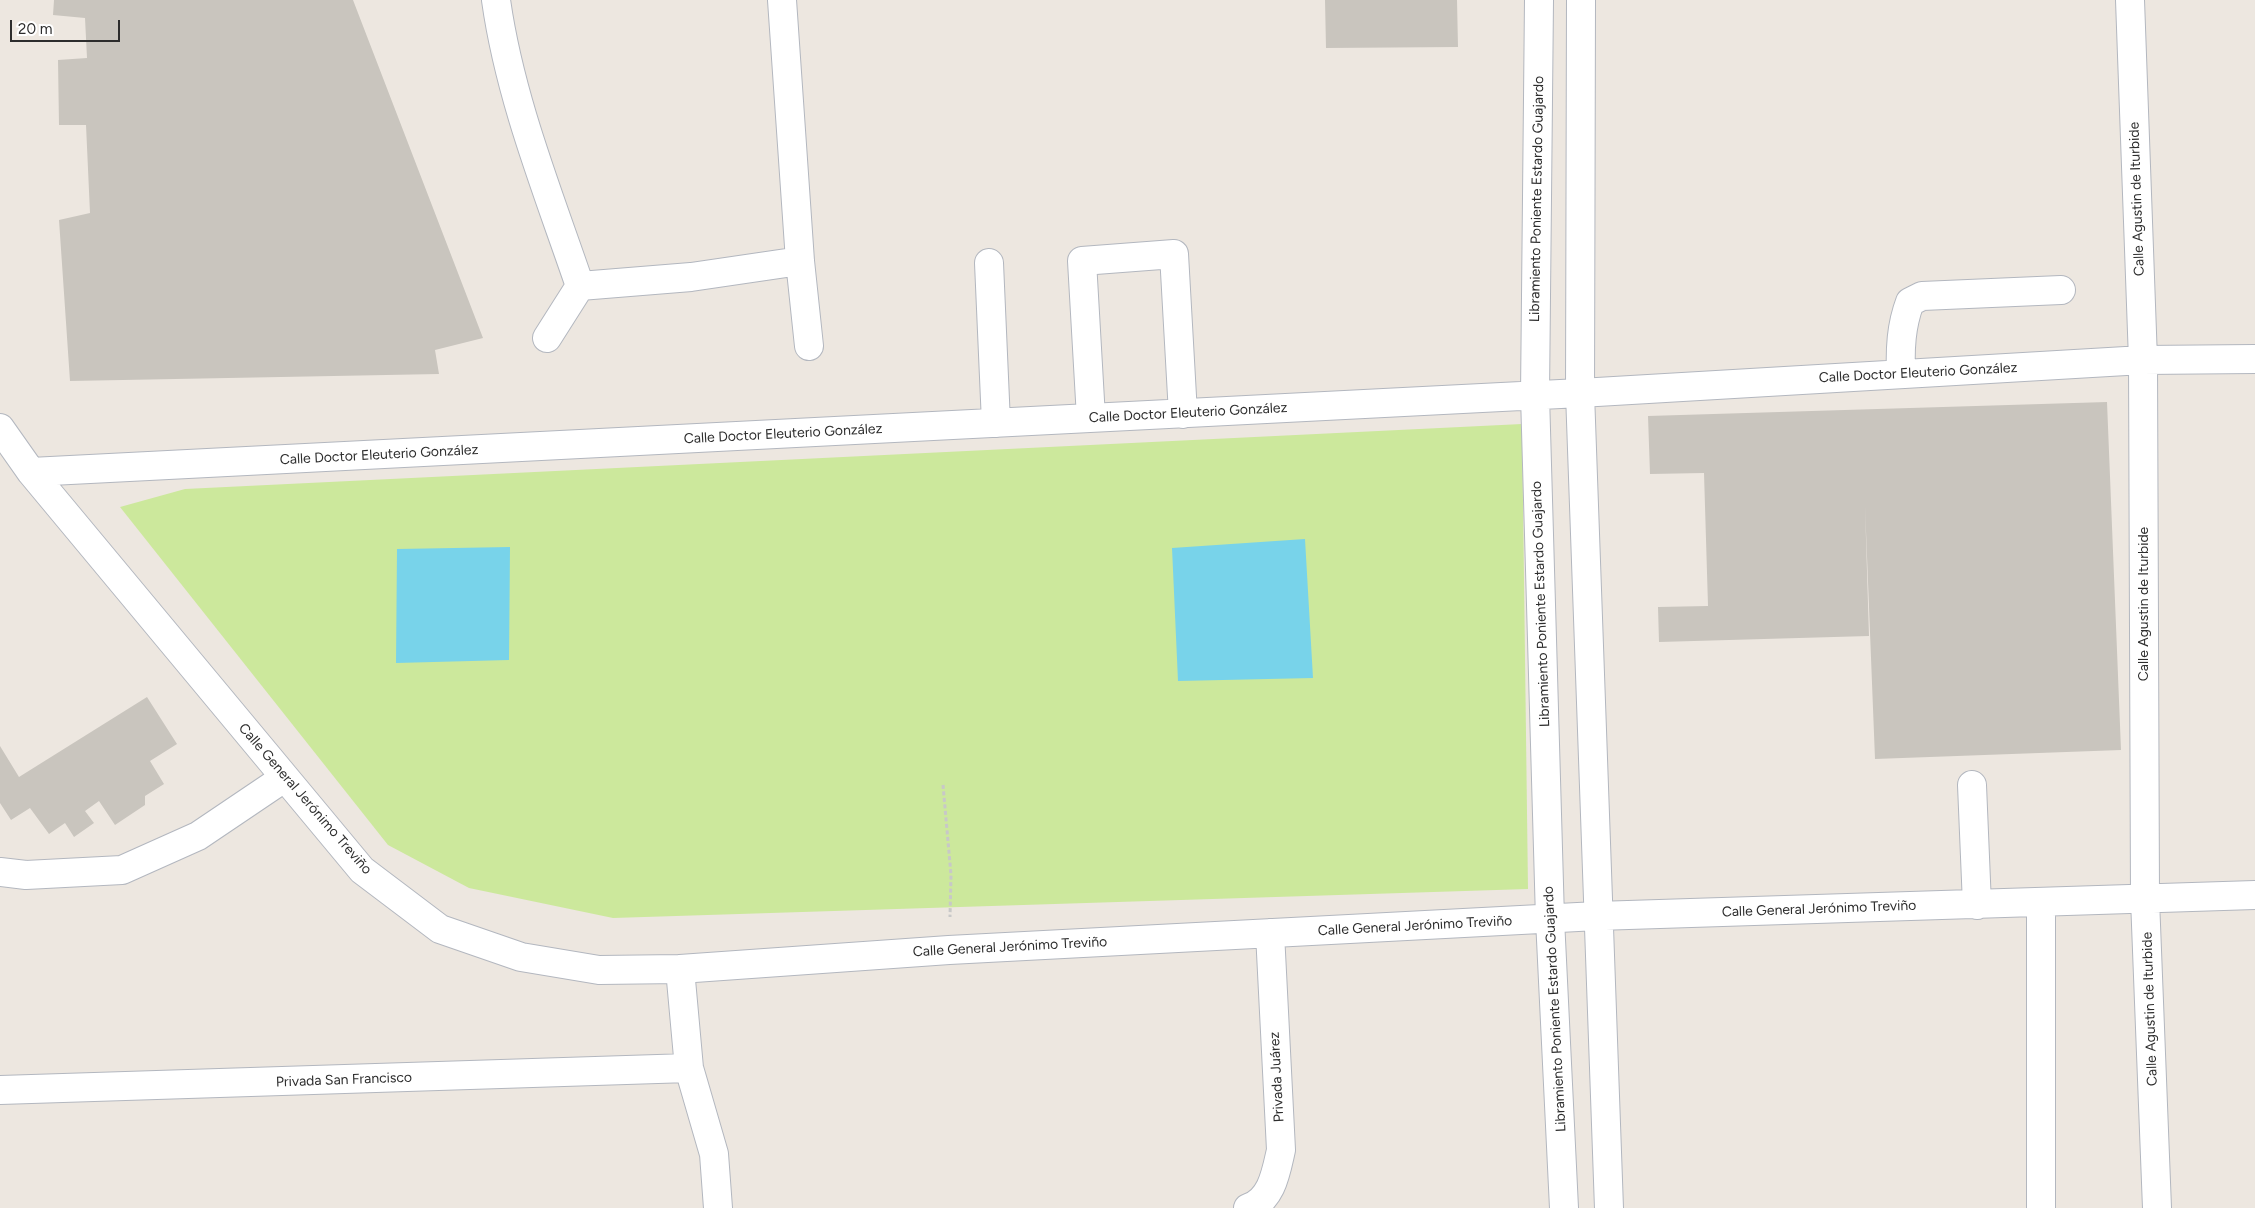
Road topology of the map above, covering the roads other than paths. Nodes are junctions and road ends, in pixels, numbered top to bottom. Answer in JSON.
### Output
{"nodes":[{"id":1,"x":496,"y":0,"type":"edge"},
{"id":2,"x":782,"y":0,"type":"edge"},
{"id":3,"x":1539,"y":0,"type":"edge"},
{"id":4,"x":1581,"y":0,"type":"edge"},
{"id":5,"x":2130,"y":0,"type":"edge"},
{"id":6,"x":800,"y":261,"type":"junction"},
{"id":7,"x":989,"y":264,"type":"dead end"},
{"id":8,"x":580,"y":286,"type":"junction"},
{"id":9,"x":2062,"y":290,"type":"dead end"},
{"id":10,"x":547,"y":338,"type":"dead end"},
{"id":11,"x":809,"y":346,"type":"dead end"},
{"id":12,"x":2255,"y":359,"type":"edge"},
{"id":13,"x":2143,"y":360,"type":"junction"},
{"id":14,"x":1900,"y":374,"type":"junction"},
{"id":15,"x":1580,"y":393,"type":"junction"},
{"id":16,"x":1536,"y":395,"type":"junction"},
{"id":17,"x":1183,"y":414,"type":"junction"},
{"id":18,"x":1092,"y":418,"type":"junction"},
{"id":19,"x":996,"y":423,"type":"junction"},
{"id":20,"x":0,"y":428,"type":"edge"},
{"id":21,"x":31,"y":472,"type":"junction"},
{"id":22,"x":284,"y":778,"type":"junction"},
{"id":23,"x":1972,"y":786,"type":"dead end"},
{"id":24,"x":0,"y":872,"type":"edge"},
{"id":25,"x":2255,"y":895,"type":"edge"},
{"id":26,"x":2145,"y":899,"type":"junction"},
{"id":27,"x":2041,"y":902,"type":"junction"},
{"id":28,"x":1977,"y":904,"type":"junction"},
{"id":29,"x":1597,"y":916,"type":"junction"},
{"id":30,"x":1550,"y":919,"type":"junction"},
{"id":31,"x":1270,"y":933,"type":"junction"},
{"id":32,"x":680,"y":969,"type":"junction"},
{"id":33,"x":689,"y":1068,"type":"junction"},
{"id":34,"x":0,"y":1090,"type":"edge"},
{"id":35,"x":718,"y":1208,"type":"edge"},
{"id":36,"x":1248,"y":1208,"type":"edge"},
{"id":37,"x":1564,"y":1208,"type":"edge"},
{"id":38,"x":1609,"y":1208,"type":"edge"},
{"id":39,"x":2041,"y":1208,"type":"edge"},
{"id":40,"x":2157,"y":1208,"type":"edge"}],
"edges":[{"from":1,"to":8,"type":"street"},
{"from":2,"to":6,"type":"street"},
{"from":3,"to":16,"type":"street","name":"Libramiento Poniente Estardo Guajardo"},
{"from":4,"to":15,"type":"street"},
{"from":5,"to":13,"type":"street","name":"Calle Agustin de Iturbide"},
{"from":6,"to":8,"type":"street"},
{"from":6,"to":11,"type":"street"},
{"from":7,"to":19,"type":"street"},
{"from":8,"to":10,"type":"street"},
{"from":9,"to":14,"type":"street"},
{"from":12,"to":13,"type":"street","name":"Calle Doctor Eleuterio González"},
{"from":13,"to":14,"type":"street","name":"Calle Doctor Eleuterio González"},
{"from":13,"to":26,"type":"street","name":"Calle Agustin de Iturbide"},
{"from":14,"to":15,"type":"street","name":"Calle Doctor Eleuterio González"},
{"from":15,"to":16,"type":"street","name":"Calle Doctor Eleuterio González"},
{"from":15,"to":29,"type":"street"},
{"from":16,"to":17,"type":"street","name":"Calle Doctor Eleuterio González"},
{"from":16,"to":30,"type":"street","name":"Libramiento Poniente Estardo Guajardo"},
{"from":17,"to":18,"type":"street","name":"Calle Doctor Eleuterio González"},
{"from":17,"to":18,"type":"street"},
{"from":18,"to":19,"type":"street","name":"Calle Doctor Eleuterio González"},
{"from":19,"to":21,"type":"street","name":"Calle Doctor Eleuterio González"},
{"from":20,"to":21,"type":"street","name":"Calle General Jerónimo Treviño"},
{"from":21,"to":22,"type":"street","name":"Calle General Jerónimo Treviño"},
{"from":22,"to":24,"type":"street"},
{"from":22,"to":32,"type":"street","name":"Calle General Jerónimo Treviño"},
{"from":23,"to":28,"type":"street"},
{"from":25,"to":26,"type":"street","name":"Calle General Jerónimo Treviño"},
{"from":26,"to":27,"type":"street","name":"Calle General Jerónimo Treviño"},
{"from":26,"to":40,"type":"street","name":"Calle Agustin de Iturbide"},
{"from":27,"to":28,"type":"street","name":"Calle General Jerónimo Treviño"},
{"from":27,"to":39,"type":"street"},
{"from":28,"to":29,"type":"street","name":"Calle General Jerónimo Treviño"},
{"from":29,"to":30,"type":"street","name":"Calle General Jerónimo Treviño"},
{"from":29,"to":38,"type":"street"},
{"from":30,"to":31,"type":"street","name":"Calle General Jerónimo Treviño"},
{"from":30,"to":37,"type":"street","name":"Libramiento Poniente Estardo Guajardo"},
{"from":31,"to":32,"type":"street","name":"Calle General Jerónimo Treviño"},
{"from":31,"to":36,"type":"street","name":"Privada Juárez"},
{"from":32,"to":33,"type":"street"},
{"from":33,"to":34,"type":"street","name":"Privada San Francisco"},
{"from":33,"to":35,"type":"street"}]}
